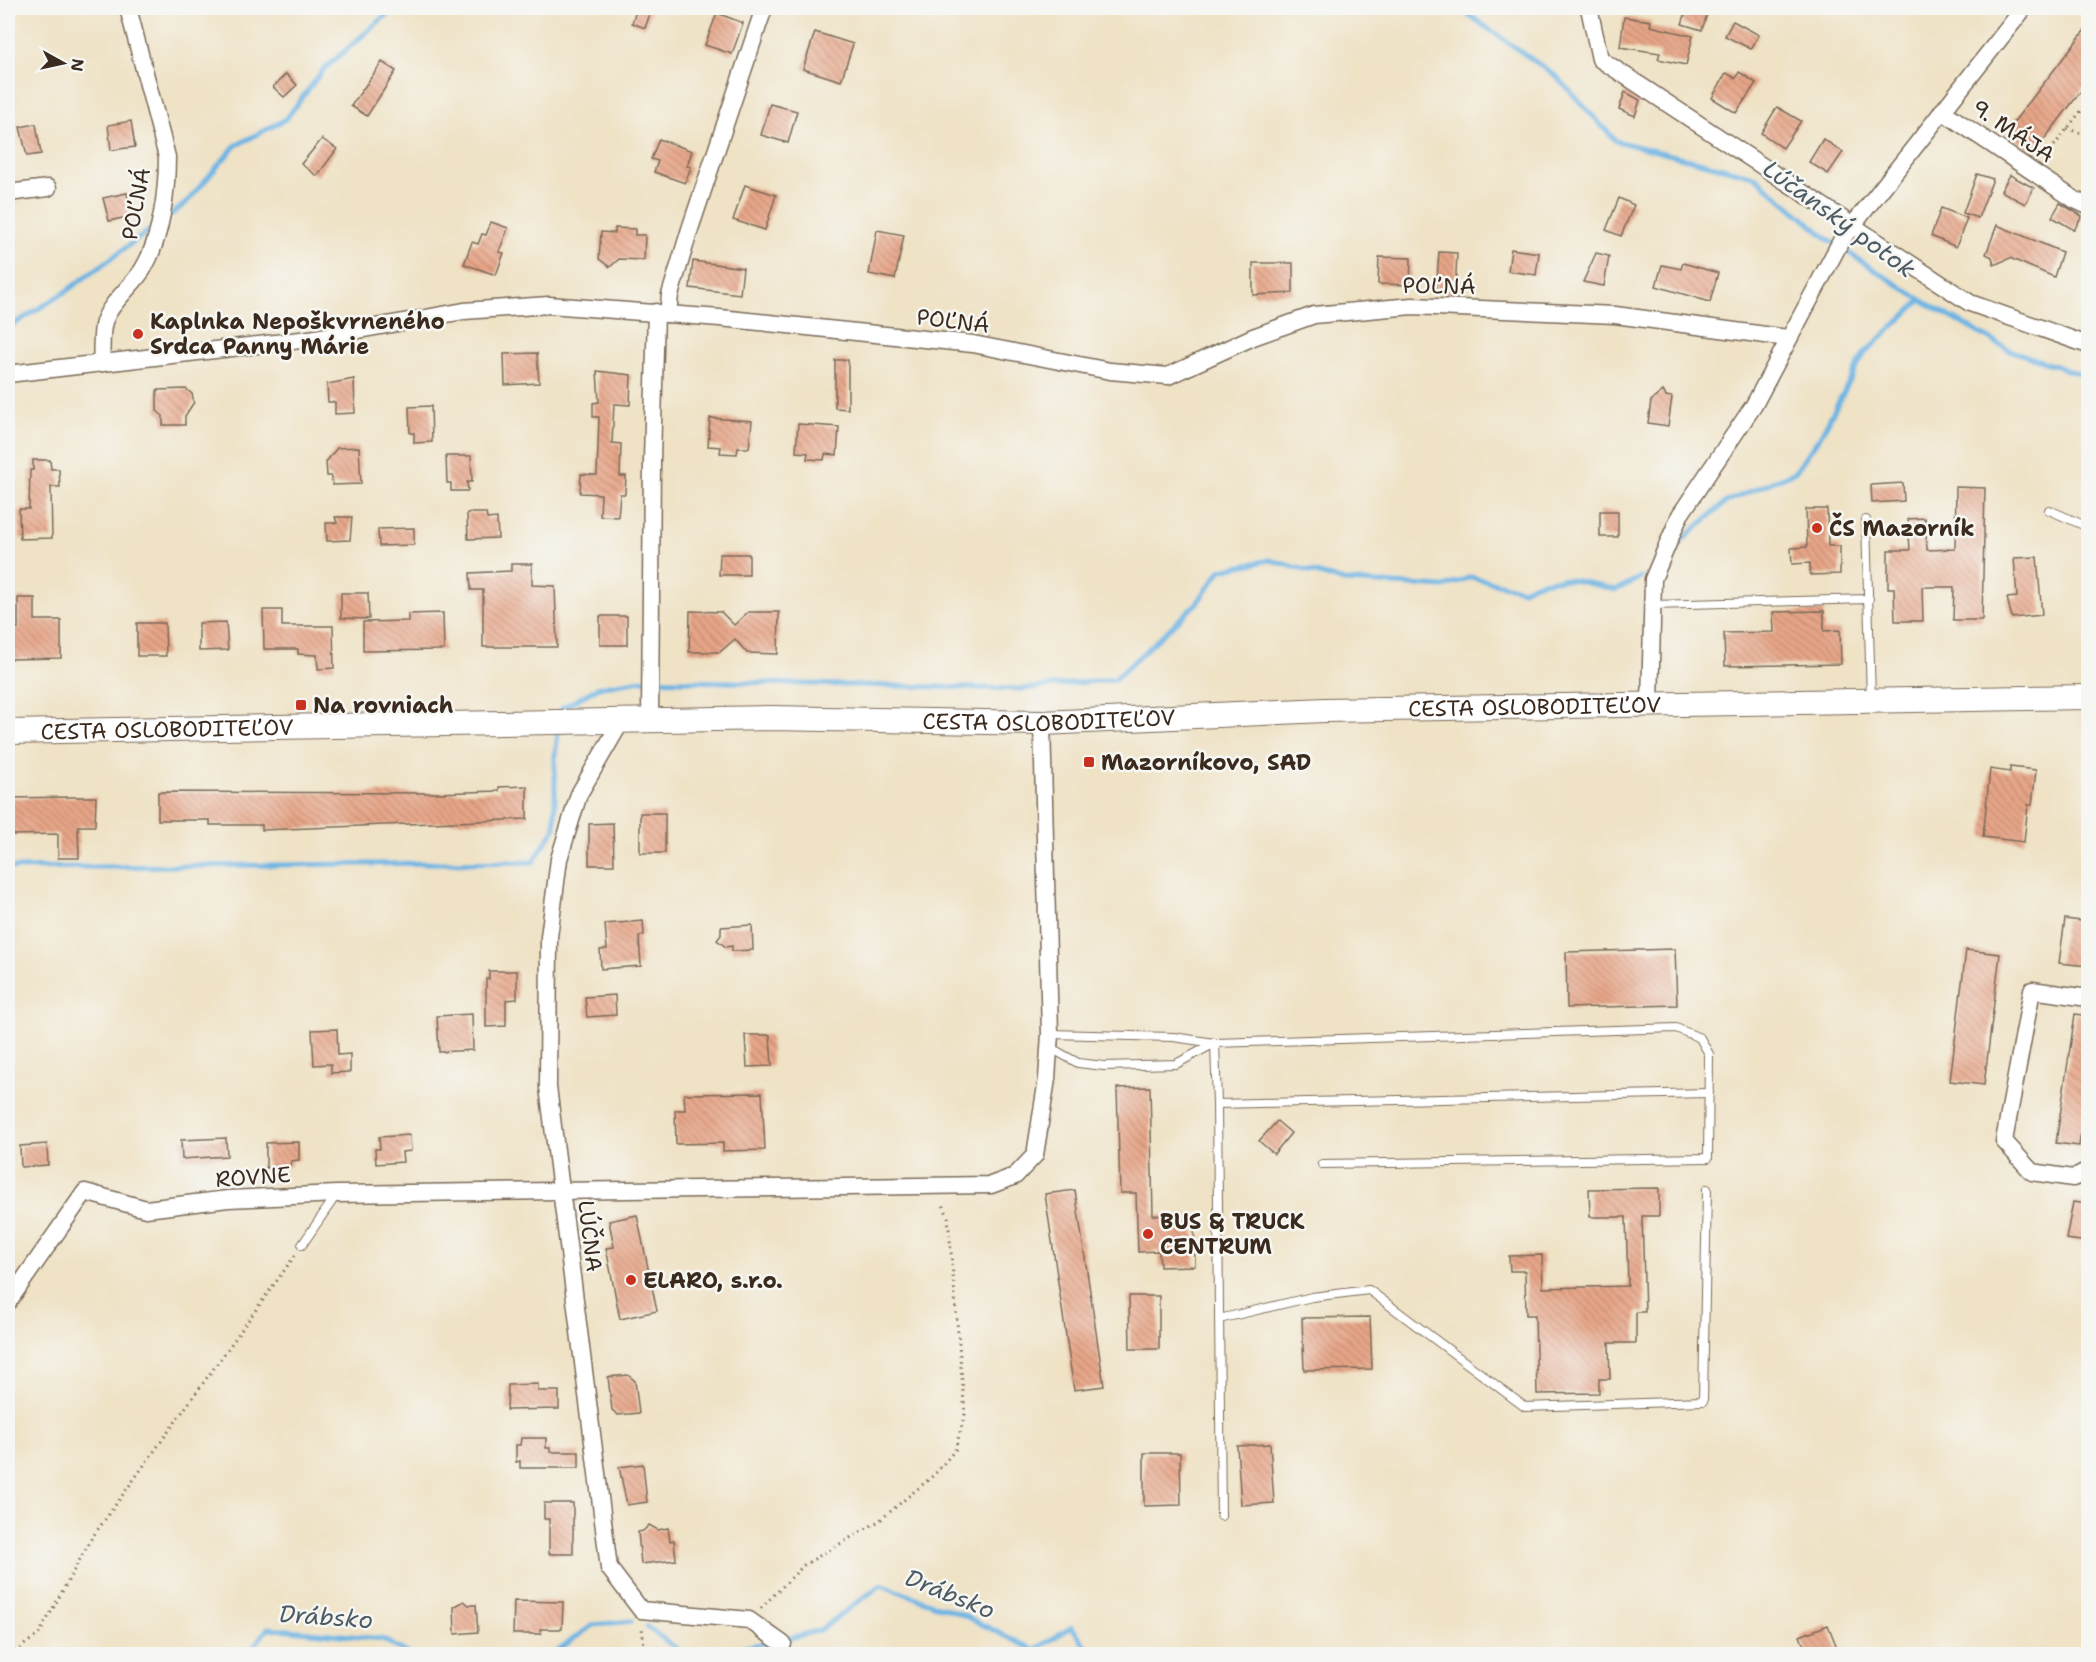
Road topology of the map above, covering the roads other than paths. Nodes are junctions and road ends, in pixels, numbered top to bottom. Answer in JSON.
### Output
{"nodes":[{"id":1,"x":128,"y":8,"type":"edge"},
{"id":2,"x":764,"y":8,"type":"edge"},
{"id":3,"x":1589,"y":8,"type":"edge"},
{"id":4,"x":2024,"y":8,"type":"edge"},
{"id":5,"x":1942,"y":111,"type":"junction"},
{"id":6,"x":48,"y":188,"type":"dead end"},
{"id":7,"x":8,"y":193,"type":"edge"},
{"id":8,"x":2088,"y":206,"type":"edge"},
{"id":9,"x":1847,"y":232,"type":"junction"},
{"id":10,"x":662,"y":313,"type":"junction"},
{"id":11,"x":1788,"y":338,"type":"junction"},
{"id":12,"x":2088,"y":345,"type":"edge"},
{"id":13,"x":101,"y":363,"type":"junction"},
{"id":14,"x":8,"y":374,"type":"edge"},
{"id":15,"x":2049,"y":510,"type":"dead end"},
{"id":16,"x":1866,"y":520,"type":"dead end"},
{"id":17,"x":2088,"y":526,"type":"edge"},
{"id":18,"x":1869,"y":599,"type":"junction"},
{"id":19,"x":1653,"y":605,"type":"junction"},
{"id":20,"x":2088,"y":697,"type":"edge"},
{"id":21,"x":1871,"y":700,"type":"junction"},
{"id":22,"x":1650,"y":705,"type":"junction"},
{"id":23,"x":622,"y":720,"type":"junction"},
{"id":24,"x":650,"y":720,"type":"junction"},
{"id":25,"x":1042,"y":723,"type":"junction"},
{"id":26,"x":8,"y":732,"type":"edge"},
{"id":27,"x":2088,"y":998,"type":"edge"},
{"id":28,"x":1049,"y":1041,"type":"junction"},
{"id":29,"x":1215,"y":1043,"type":"junction"},
{"id":30,"x":1709,"y":1093,"type":"junction"},
{"id":31,"x":1217,"y":1104,"type":"junction"},
{"id":32,"x":1322,"y":1164,"type":"dead end"},
{"id":33,"x":2088,"y":1170,"type":"edge"},
{"id":34,"x":1707,"y":1189,"type":"dead end"},
{"id":35,"x":561,"y":1191,"type":"junction"},
{"id":36,"x":337,"y":1194,"type":"junction"},
{"id":37,"x":302,"y":1245,"type":"road end"},
{"id":38,"x":8,"y":1302,"type":"edge"},
{"id":39,"x":1219,"y":1318,"type":"junction"},
{"id":40,"x":1221,"y":1516,"type":"dead end"},
{"id":41,"x":783,"y":1644,"type":"dead end"}],
"edges":[{"from":1,"to":13,"type":"street","name":"POĽNÁ"},
{"from":2,"to":10,"type":"street"},
{"from":3,"to":9,"type":"street"},
{"from":4,"to":5,"type":"street"},
{"from":5,"to":8,"type":"street","name":"9. MÁJA"},
{"from":5,"to":9,"type":"street"},
{"from":6,"to":7,"type":"street"},
{"from":9,"to":11,"type":"street"},
{"from":9,"to":12,"type":"street"},
{"from":10,"to":11,"type":"street","name":"POĽNÁ"},
{"from":10,"to":13,"type":"street","name":"POĽNÁ"},
{"from":10,"to":24,"type":"street"},
{"from":11,"to":19,"type":"street"},
{"from":13,"to":14,"type":"street","name":"POĽNÁ"},
{"from":15,"to":17,"type":"lane"},
{"from":16,"to":18,"type":"lane"},
{"from":18,"to":19,"type":"lane"},
{"from":18,"to":21,"type":"lane"},
{"from":19,"to":22,"type":"street"},
{"from":20,"to":21,"type":"main road","name":"CESTA OSLOBODITEĽOV"},
{"from":21,"to":22,"type":"main road","name":"CESTA OSLOBODITEĽOV"},
{"from":22,"to":25,"type":"main road","name":"CESTA OSLOBODITEĽOV"},
{"from":23,"to":24,"type":"main road","name":"CESTA OSLOBODITEĽOV"},
{"from":23,"to":26,"type":"main road","name":"CESTA OSLOBODITEĽOV"},
{"from":23,"to":35,"type":"street","name":"LÚČNA"},
{"from":24,"to":25,"type":"main road","name":"CESTA OSLOBODITEĽOV"},
{"from":25,"to":28,"type":"street","name":"ROVNE"},
{"from":27,"to":33,"type":"street"},
{"from":28,"to":29,"type":"lane"},
{"from":28,"to":29,"type":"lane"},
{"from":28,"to":35,"type":"street","name":"ROVNE"},
{"from":29,"to":30,"type":"lane"},
{"from":29,"to":31,"type":"lane"},
{"from":30,"to":31,"type":"lane"},
{"from":30,"to":32,"type":"lane"},
{"from":31,"to":39,"type":"lane"},
{"from":34,"to":39,"type":"lane"},
{"from":35,"to":36,"type":"street","name":"ROVNE"},
{"from":35,"to":41,"type":"street","name":"LÚČNA"},
{"from":36,"to":37,"type":"lane"},
{"from":36,"to":38,"type":"street","name":"ROVNE"},
{"from":39,"to":40,"type":"lane"}]}
